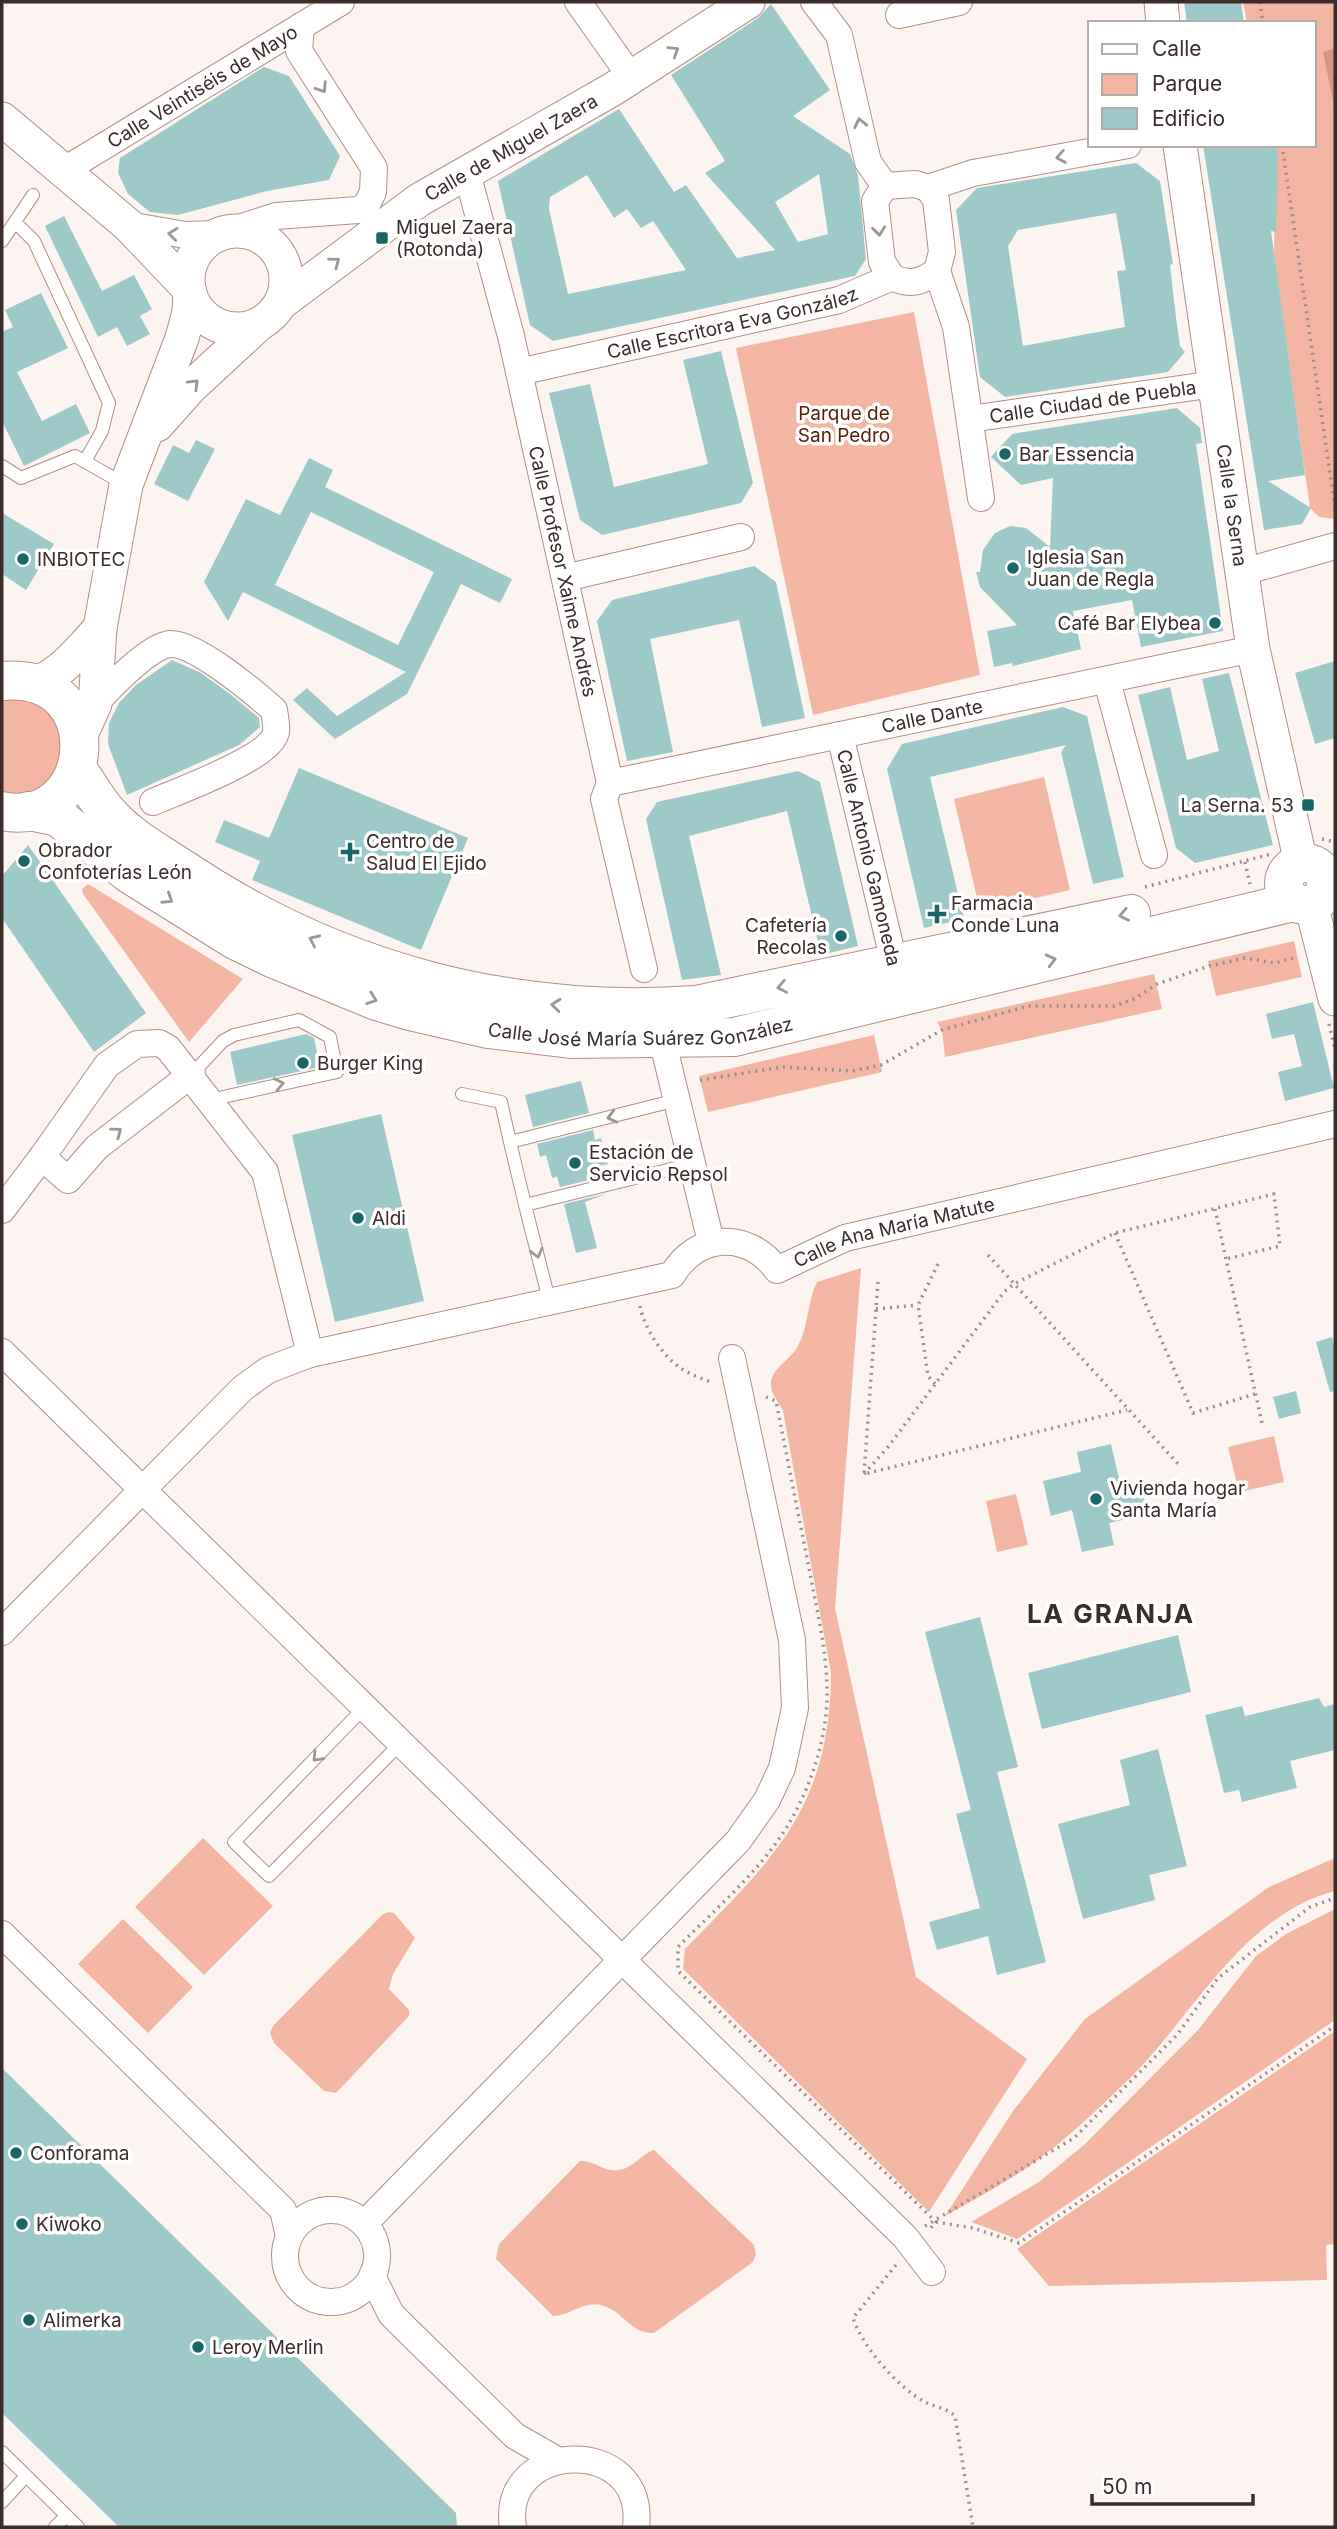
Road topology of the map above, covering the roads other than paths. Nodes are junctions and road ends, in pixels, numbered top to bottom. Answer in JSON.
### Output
{"nodes":[{"id":1,"x":341,"y":2,"type":"edge"},
{"id":2,"x":578,"y":2,"type":"edge"},
{"id":3,"x":748,"y":2,"type":"edge"},
{"id":4,"x":814,"y":2,"type":"edge"},
{"id":5,"x":960,"y":2,"type":"edge"},
{"id":6,"x":1161,"y":2,"type":"edge"},
{"id":7,"x":899,"y":15,"type":"dead end"},
{"id":8,"x":1163,"y":21,"type":"edge"},
{"id":9,"x":300,"y":26,"type":"junction"},
{"id":10,"x":631,"y":78,"type":"junction"},
{"id":11,"x":2,"y":119,"type":"edge"},
{"id":12,"x":1117,"y":147,"type":"edge"},
{"id":13,"x":1180,"y":147,"type":"edge"},
{"id":14,"x":63,"y":171,"type":"junction"},
{"id":15,"x":467,"y":173,"type":"junction"},
{"id":16,"x":885,"y":186,"type":"junction"},
{"id":17,"x":928,"y":188,"type":"junction"},
{"id":18,"x":33,"y":195,"type":"dead end"},
{"id":19,"x":15,"y":222,"type":"junction"},
{"id":20,"x":128,"y":225,"type":"junction"},
{"id":21,"x":226,"y":232,"type":"junction"},
{"id":22,"x":2,"y":241,"type":"edge"},
{"id":23,"x":937,"y":271,"type":"junction"},
{"id":24,"x":892,"y":277,"type":"junction"},
{"id":25,"x":189,"y":291,"type":"junction"},
{"id":26,"x":269,"y":314,"type":"junction"},
{"id":27,"x":519,"y":372,"type":"junction"},
{"id":28,"x":1215,"y":384,"type":"junction"},
{"id":29,"x":971,"y":419,"type":"junction"},
{"id":30,"x":85,"y":461,"type":"junction"},
{"id":31,"x":2,"y":466,"type":"edge"},
{"id":32,"x":131,"y":471,"type":"junction"},
{"id":33,"x":981,"y":498,"type":"dead end"},
{"id":34,"x":741,"y":537,"type":"dead end"},
{"id":35,"x":1335,"y":546,"type":"edge"},
{"id":36,"x":1243,"y":572,"type":"junction"},
{"id":37,"x":565,"y":578,"type":"junction"},
{"id":38,"x":101,"y":638,"type":"junction"},
{"id":39,"x":1253,"y":649,"type":"junction"},
{"id":40,"x":141,"y":662,"type":"junction"},
{"id":41,"x":1107,"y":681,"type":"junction"},
{"id":42,"x":19,"y":682,"type":"edge"},
{"id":43,"x":840,"y":736,"type":"junction"},
{"id":44,"x":84,"y":737,"type":"junction"},
{"id":45,"x":610,"y":783,"type":"junction"},
{"id":46,"x":153,"y":802,"type":"dead end"},
{"id":47,"x":11,"y":814,"type":"edge"},
{"id":48,"x":1154,"y":855,"type":"dead end"},
{"id":49,"x":1309,"y":881,"type":"edge"},
{"id":50,"x":644,"y":969,"type":"dead end"},
{"id":51,"x":897,"y":972,"type":"junction"},
{"id":52,"x":1000,"y":972,"type":"junction"},
{"id":53,"x":1335,"y":999,"type":"edge"},
{"id":54,"x":801,"y":1021,"type":"junction"},
{"id":55,"x":662,"y":1039,"type":"junction"},
{"id":56,"x":192,"y":1074,"type":"junction"},
{"id":57,"x":462,"y":1094,"type":"dead end"},
{"id":58,"x":678,"y":1100,"type":"junction"},
{"id":59,"x":214,"y":1103,"type":"junction"},
{"id":60,"x":1335,"y":1124,"type":"edge"},
{"id":61,"x":510,"y":1142,"type":"junction"},
{"id":62,"x":42,"y":1157,"type":"junction"},
{"id":63,"x":692,"y":1164,"type":"junction"},
{"id":64,"x":525,"y":1205,"type":"junction"},
{"id":65,"x":2,"y":1210,"type":"edge"},
{"id":66,"x":710,"y":1242,"type":"junction"},
{"id":67,"x":549,"y":1300,"type":"junction"},
{"id":68,"x":2,"y":1352,"type":"edge"},
{"id":69,"x":310,"y":1354,"type":"junction"},
{"id":70,"x":732,"y":1358,"type":"dead end"},
{"id":71,"x":142,"y":1489,"type":"junction"},
{"id":72,"x":2,"y":1632,"type":"edge"},
{"id":73,"x":364,"y":1708,"type":"junction"},
{"id":74,"x":400,"y":1744,"type":"junction"},
{"id":75,"x":2,"y":1934,"type":"edge"},
{"id":76,"x":621,"y":1961,"type":"junction"},
{"id":77,"x":283,"y":2210,"type":"junction"},
{"id":78,"x":309,"y":2215,"type":"junction"},
{"id":79,"x":364,"y":2224,"type":"junction"},
{"id":80,"x":289,"y":2236,"type":"junction"},
{"id":81,"x":932,"y":2272,"type":"dead end"},
{"id":82,"x":372,"y":2276,"type":"junction"},
{"id":83,"x":353,"y":2297,"type":"junction"},
{"id":84,"x":391,"y":2314,"type":"junction"},
{"id":85,"x":515,"y":2436,"type":"junction"},
{"id":86,"x":2,"y":2452,"type":"edge"},
{"id":87,"x":557,"y":2460,"type":"junction"},
{"id":88,"x":26,"y":2476,"type":"junction"},
{"id":89,"x":524,"y":2483,"type":"junction"},
{"id":90,"x":2,"y":2502,"type":"edge"},
{"id":91,"x":66,"y":2516,"type":"junction"},
{"id":92,"x":55,"y":2527,"type":"edge"},
{"id":93,"x":78,"y":2527,"type":"edge"},
{"id":94,"x":513,"y":2527,"type":"edge"},
{"id":95,"x":636,"y":2527,"type":"edge"}],
"edges":[{"from":1,"to":9,"type":"street","name":"Calle Veintiséis de Mayo"},
{"from":2,"to":10,"type":"street"},
{"from":10,"to":3,"type":"street","name":"Calle de Miguel Zaera","one_way":true},
{"from":16,"to":4,"type":"street","one_way":true},
{"from":5,"to":7,"type":"street"},
{"from":6,"to":8,"type":"street"},
{"from":9,"to":14,"type":"street","name":"Calle Veintiséis de Mayo"},
{"from":9,"to":21,"type":"street","one_way":true},
{"from":10,"to":15,"type":"street","name":"Calle de Miguel Zaera"},
{"from":11,"to":14,"type":"street"},
{"from":12,"to":17,"type":"street","one_way":true},
{"from":13,"to":28,"type":"street","name":"Calle la Serna"},
{"from":14,"to":20,"type":"street"},
{"from":26,"to":15,"type":"street","name":"Calle de Miguel Zaera","one_way":true},
{"from":15,"to":27,"type":"street","name":"Calle Profesor Xaime Andrés"},
{"from":16,"to":17,"type":"street"},
{"from":16,"to":24,"type":"street","one_way":true},
{"from":17,"to":23,"type":"street"},
{"from":18,"to":19,"type":"lane"},
{"from":19,"to":22,"type":"lane"},
{"from":19,"to":30,"type":"lane"},
{"from":21,"to":20,"type":"street","one_way":true},
{"from":20,"to":25,"type":"street"},
{"from":21,"to":25,"type":"street"},
{"from":21,"to":26,"type":"street"},
{"from":23,"to":24,"type":"street","name":"Calle Escritora Eva González"},
{"from":23,"to":29,"type":"street"},
{"from":24,"to":27,"type":"street","name":"Calle Escritora Eva González"},
{"from":25,"to":26,"type":"street"},
{"from":25,"to":32,"type":"street","name":"Calle de Miguel Zaera"},
{"from":32,"to":26,"type":"street","name":"Calle de Miguel Zaera","one_way":true},
{"from":27,"to":37,"type":"street","name":"Calle Profesor Xaime Andrés"},
{"from":28,"to":29,"type":"street","name":"Calle Ciudad de Puebla"},
{"from":28,"to":36,"type":"street","name":"Calle la Serna"},
{"from":29,"to":33,"type":"street"},
{"from":30,"to":31,"type":"lane"},
{"from":30,"to":32,"type":"lane"},
{"from":32,"to":38,"type":"street","name":"Calle de Miguel Zaera"},
{"from":34,"to":37,"type":"street"},
{"from":35,"to":36,"type":"street"},
{"from":36,"to":39,"type":"street","name":"Calle la Serna"},
{"from":37,"to":45,"type":"street","name":"Calle Profesor Xaime Andrés"},
{"from":38,"to":40,"type":"street"},
{"from":38,"to":42,"type":"street"},
{"from":38,"to":44,"type":"street","name":"Calle de Miguel Zaera"},
{"from":39,"to":41,"type":"street","name":"Calle Dante"},
{"from":39,"to":49,"type":"street","name":"Calle la Serna"},
{"from":40,"to":44,"type":"street"},
{"from":40,"to":46,"type":"street"},
{"from":41,"to":43,"type":"street","name":"Calle Dante"},
{"from":41,"to":48,"type":"street"},
{"from":42,"to":44,"type":"main road","name":"Calle José María Suárez González"},
{"from":43,"to":45,"type":"street","name":"Calle Dante"},
{"from":43,"to":51,"type":"street","name":"Calle Antonio Gamoneda"},
{"from":44,"to":47,"type":"main road"},
{"from":51,"to":44,"type":"main road","name":"Calle José María Suárez González","one_way":true},
{"from":45,"to":50,"type":"street","name":"Calle Profesor Xaime Andrés"},
{"from":47,"to":55,"type":"main road","name":"Calle José María Suárez González","one_way":true},
{"from":49,"to":51,"type":"main road","name":"Calle José María Suárez González","one_way":true},
{"from":52,"to":49,"type":"main road","name":"Calle José María Suárez González","one_way":true},
{"from":49,"to":53,"type":"street","name":"Calle la Serna"},
{"from":51,"to":52,"type":"main road"},
{"from":51,"to":54,"type":"main road"},
{"from":52,"to":54,"type":"main road","name":"Calle José María Suárez González"},
{"from":54,"to":55,"type":"main road","name":"Calle José María Suárez González"},
{"from":55,"to":58,"type":"street"},
{"from":56,"to":59,"type":"street"},
{"from":59,"to":56,"type":"lane","one_way":true},
{"from":62,"to":56,"type":"street","one_way":true},
{"from":56,"to":62,"type":"street"},
{"from":57,"to":61,"type":"lane"},
{"from":58,"to":61,"type":"lane","one_way":true},
{"from":58,"to":63,"type":"street"},
{"from":59,"to":69,"type":"street"},
{"from":60,"to":66,"type":"street","name":"Calle Ana María Matute"},
{"from":61,"to":64,"type":"lane"},
{"from":62,"to":65,"type":"street"},
{"from":63,"to":64,"type":"lane"},
{"from":63,"to":66,"type":"street"},
{"from":64,"to":67,"type":"lane","one_way":true},
{"from":66,"to":67,"type":"street"},
{"from":67,"to":69,"type":"street"},
{"from":68,"to":71,"type":"street"},
{"from":69,"to":71,"type":"street"},
{"from":70,"to":76,"type":"street"},
{"from":71,"to":72,"type":"street"},
{"from":71,"to":73,"type":"street"},
{"from":73,"to":74,"type":"street"},
{"from":73,"to":74,"type":"lane","one_way":true},
{"from":74,"to":76,"type":"street"},
{"from":75,"to":77,"type":"street"},
{"from":76,"to":79,"type":"street"},
{"from":76,"to":81,"type":"street"},
{"from":77,"to":78,"type":"street"},
{"from":77,"to":80,"type":"street"},
{"from":78,"to":79,"type":"street"},
{"from":78,"to":80,"type":"street"},
{"from":79,"to":82,"type":"street"},
{"from":80,"to":83,"type":"street"},
{"from":82,"to":83,"type":"street"},
{"from":82,"to":84,"type":"street"},
{"from":83,"to":84,"type":"street"},
{"from":84,"to":85,"type":"street"},
{"from":85,"to":87,"type":"street"},
{"from":85,"to":89,"type":"street"},
{"from":86,"to":88,"type":"lane"},
{"from":87,"to":89,"type":"street"},
{"from":87,"to":95,"type":"street"},
{"from":88,"to":90,"type":"lane"},
{"from":88,"to":91,"type":"lane"},
{"from":89,"to":94,"type":"street"},
{"from":91,"to":92,"type":"lane"},
{"from":91,"to":93,"type":"lane"}]}
